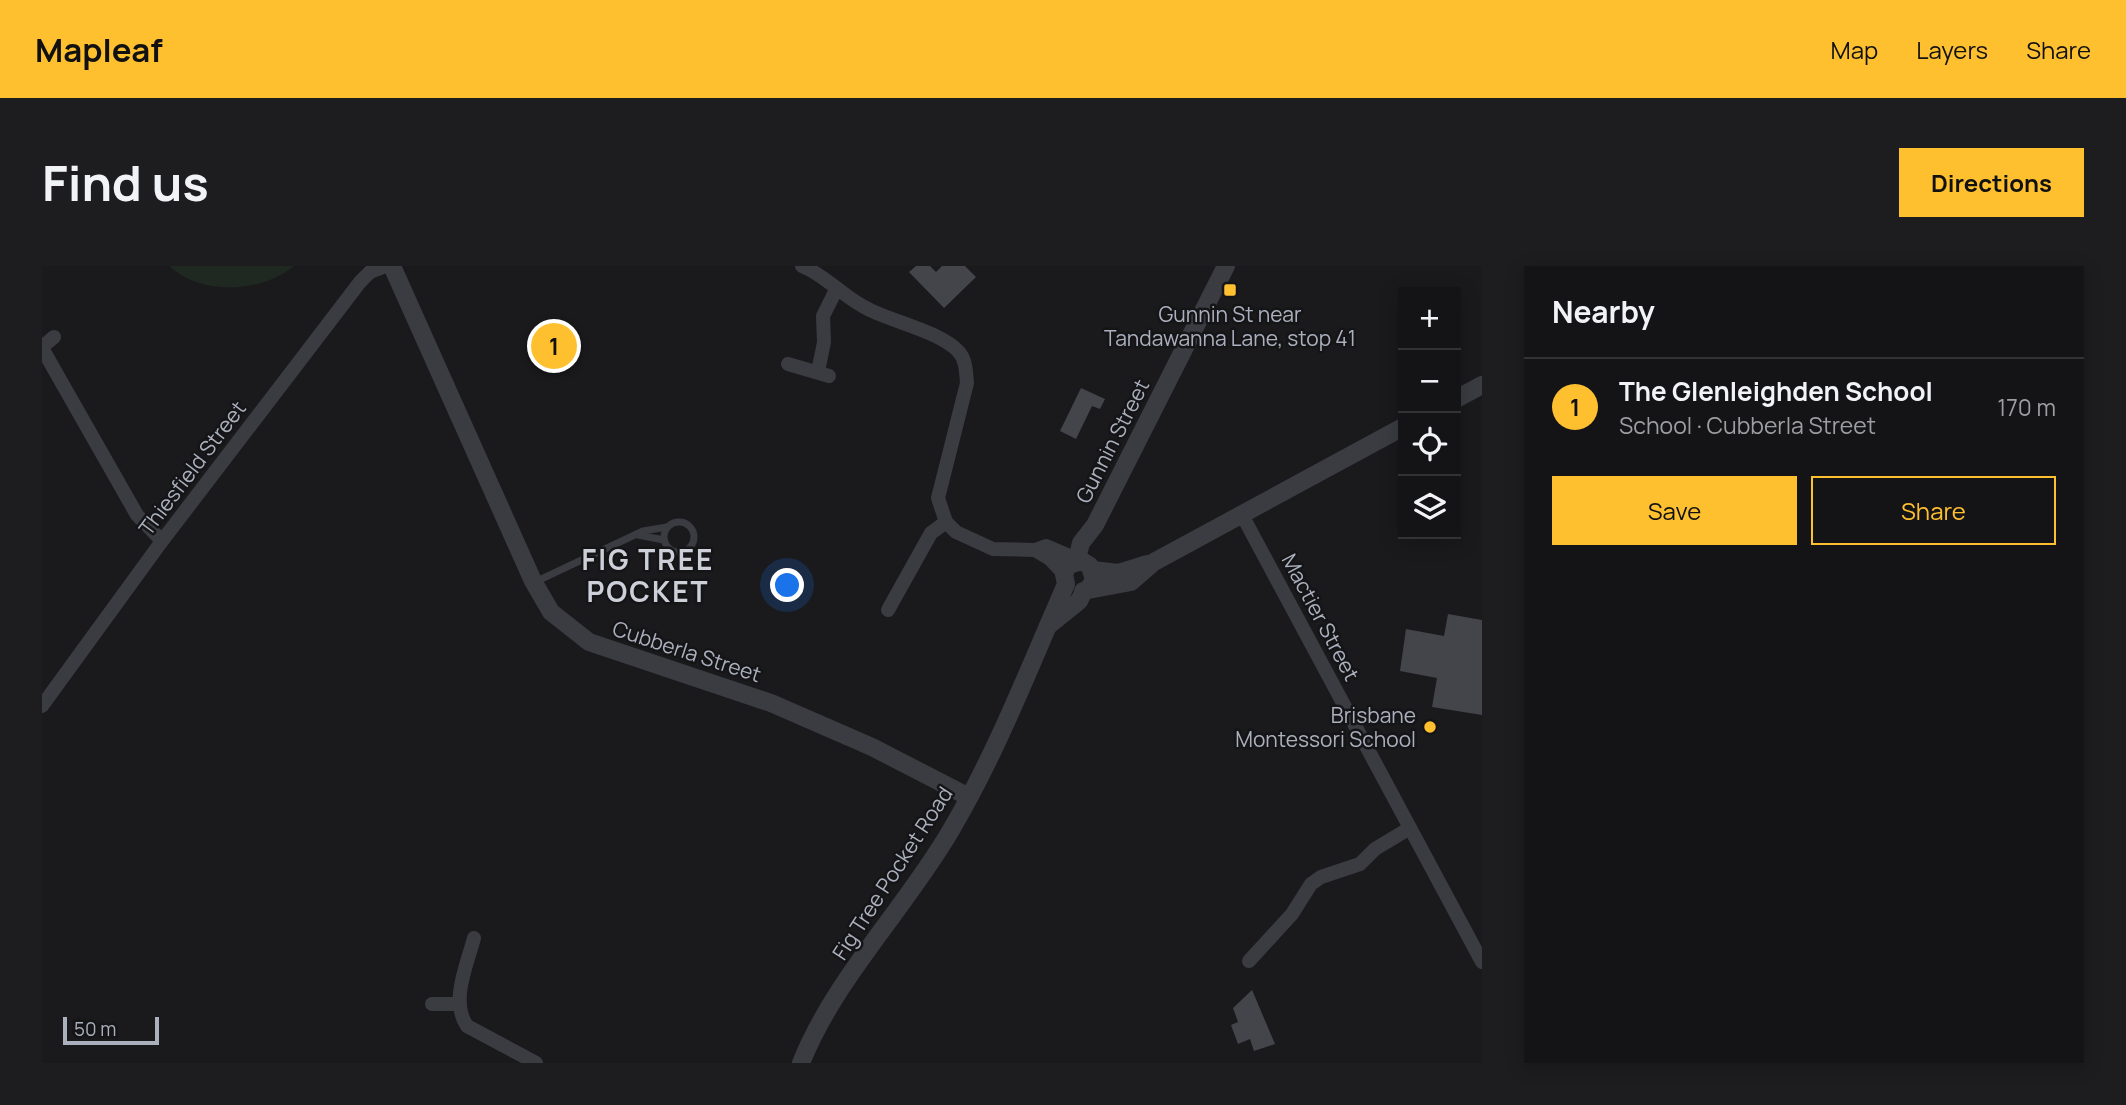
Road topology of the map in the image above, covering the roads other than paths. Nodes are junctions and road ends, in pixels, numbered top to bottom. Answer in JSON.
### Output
{"nodes":[{"id":1,"x":386,"y":266,"type":"edge"},
{"id":2,"x":392,"y":266,"type":"edge"},
{"id":3,"x":802,"y":266,"type":"edge"},
{"id":4,"x":1226,"y":266,"type":"edge"},
{"id":5,"x":836,"y":290,"type":"junction"},
{"id":6,"x":54,"y":337,"type":"dead end"},
{"id":7,"x":42,"y":348,"type":"edge"},
{"id":8,"x":788,"y":364,"type":"dead end"},
{"id":9,"x":1482,"y":385,"type":"edge"},
{"id":10,"x":1461,"y":396,"type":"edge"},
{"id":11,"x":1398,"y":429,"type":"edge"},
{"id":12,"x":1241,"y":513,"type":"junction"},
{"id":13,"x":946,"y":522,"type":"junction"},
{"id":14,"x":667,"y":527,"type":"junction"},
{"id":15,"x":638,"y":536,"type":"junction"},
{"id":16,"x":664,"y":540,"type":"junction"},
{"id":17,"x":163,"y":541,"type":"junction"},
{"id":18,"x":1154,"y":562,"type":"junction"},
{"id":19,"x":1077,"y":570,"type":"junction"},
{"id":20,"x":534,"y":583,"type":"junction"},
{"id":21,"x":1086,"y":589,"type":"junction"},
{"id":22,"x":888,"y":610,"type":"dead end"},
{"id":23,"x":1048,"y":626,"type":"junction"},
{"id":24,"x":43,"y":704,"type":"edge"},
{"id":25,"x":969,"y":797,"type":"junction"},
{"id":26,"x":1410,"y":828,"type":"junction"},
{"id":27,"x":474,"y":938,"type":"dead end"},
{"id":28,"x":1249,"y":961,"type":"dead end"},
{"id":29,"x":1482,"y":962,"type":"edge"},
{"id":30,"x":432,"y":1004,"type":"dead end"},
{"id":31,"x":458,"y":1004,"type":"junction"},
{"id":32,"x":536,"y":1063,"type":"edge"},
{"id":33,"x":801,"y":1063,"type":"edge"}],
"edges":[{"from":1,"to":17,"type":"street","name":"Thiesfield Street"},
{"from":2,"to":20,"type":"street","name":"Cubberla Street"},
{"from":3,"to":5,"type":"street"},
{"from":4,"to":19,"type":"street","name":"Gunnin Street"},
{"from":5,"to":8,"type":"street"},
{"from":5,"to":13,"type":"street"},
{"from":6,"to":7,"type":"street"},
{"from":7,"to":17,"type":"street"},
{"from":9,"to":10,"type":"street"},
{"from":11,"to":12,"type":"street"},
{"from":12,"to":18,"type":"street"},
{"from":12,"to":26,"type":"street","name":"Mactier Street"},
{"from":13,"to":19,"type":"street"},
{"from":13,"to":22,"type":"street"},
{"from":14,"to":15,"type":"lane"},
{"from":14,"to":16,"type":"lane"},
{"from":14,"to":16,"type":"lane"},
{"from":15,"to":16,"type":"lane"},
{"from":15,"to":20,"type":"lane"},
{"from":17,"to":24,"type":"street","name":"Thiesfield Street"},
{"from":18,"to":19,"type":"street"},
{"from":18,"to":21,"type":"street"},
{"from":19,"to":21,"type":"street"},
{"from":19,"to":23,"type":"street","name":"Fig Tree Pocket Road"},
{"from":20,"to":25,"type":"street","name":"Cubberla Street"},
{"from":21,"to":23,"type":"street","name":"Fig Tree Pocket Road"},
{"from":23,"to":25,"type":"street","name":"Fig Tree Pocket Road"},
{"from":25,"to":33,"type":"street","name":"Fig Tree Pocket Road"},
{"from":26,"to":28,"type":"street"},
{"from":26,"to":29,"type":"street","name":"Mactier Street"},
{"from":27,"to":31,"type":"street"},
{"from":30,"to":31,"type":"street"},
{"from":31,"to":32,"type":"street"}]}
